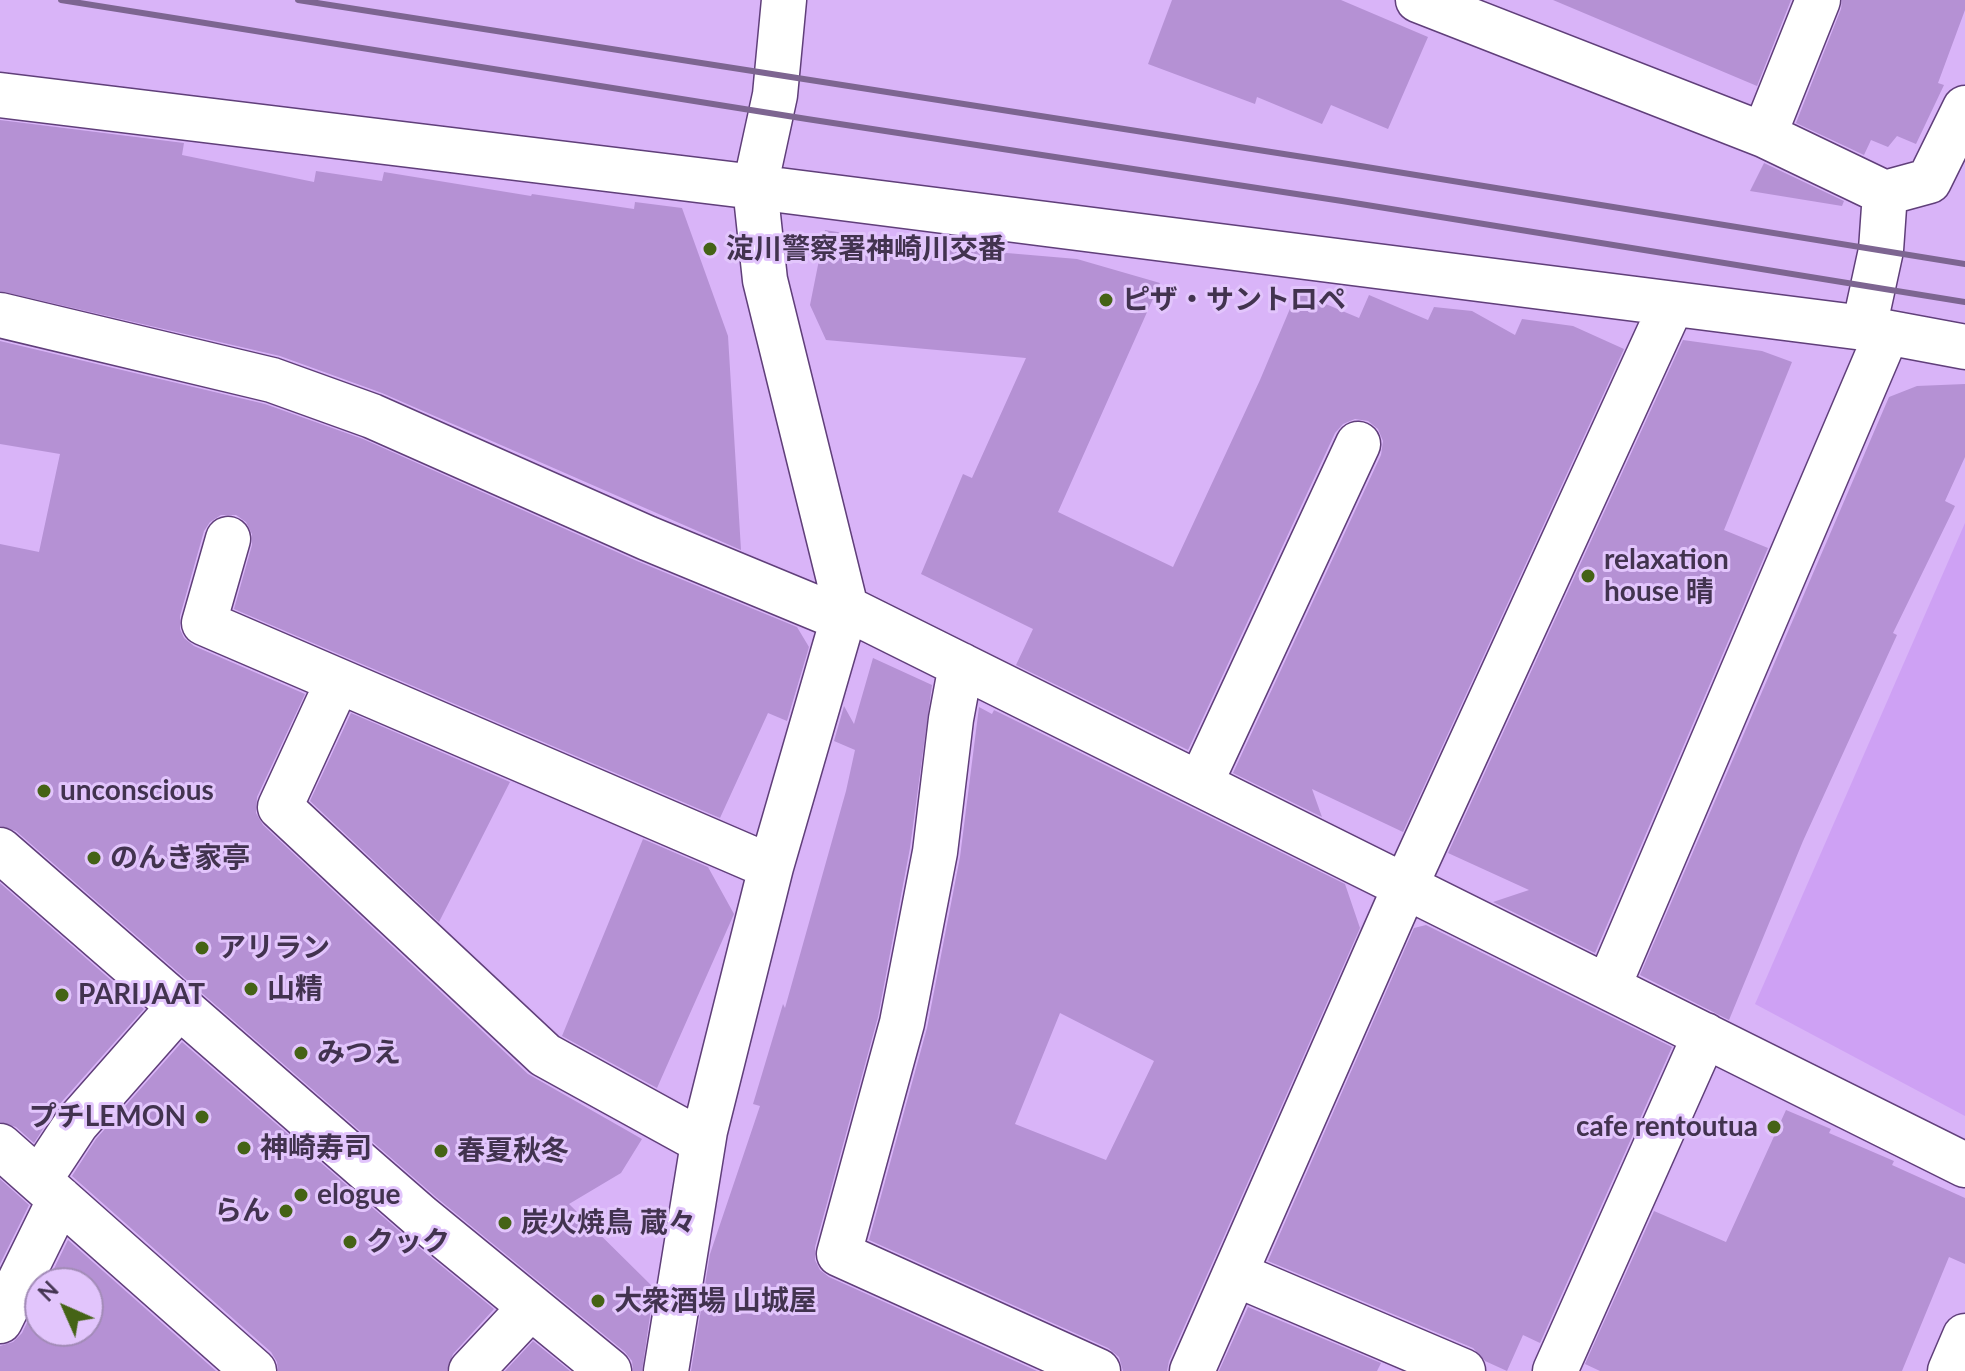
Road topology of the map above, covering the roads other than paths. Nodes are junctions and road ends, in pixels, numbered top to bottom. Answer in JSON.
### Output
{"nodes":[{"id":1,"x":1418,"y":0,"type":"edge"},
{"id":2,"x":1818,"y":0,"type":"edge"},
{"id":3,"x":774,"y":5,"type":"edge"},
{"id":4,"x":0,"y":95,"type":"edge"},
{"id":5,"x":1965,"y":108,"type":"edge"},
{"id":6,"x":1764,"y":135,"type":"junction"},
{"id":7,"x":755,"y":187,"type":"junction"},
{"id":8,"x":1885,"y":193,"type":"junction"},
{"id":9,"x":1672,"y":304,"type":"junction"},
{"id":10,"x":0,"y":315,"type":"edge"},
{"id":11,"x":1875,"y":330,"type":"junction"},
{"id":12,"x":1965,"y":347,"type":"edge"},
{"id":13,"x":1358,"y":444,"type":"dead end"},
{"id":14,"x":228,"y":539,"type":"dead end"},
{"id":15,"x":845,"y":614,"type":"junction"},
{"id":16,"x":961,"y":665,"type":"junction"},
{"id":17,"x":338,"y":681,"type":"junction"},
{"id":18,"x":1200,"y":784,"type":"junction"},
{"id":19,"x":0,"y":850,"type":"edge"},
{"id":20,"x":771,"y":867,"type":"junction"},
{"id":21,"x":1405,"y":887,"type":"junction"},
{"id":22,"x":1608,"y":987,"type":"junction"},
{"id":23,"x":180,"y":1006,"type":"junction"},
{"id":24,"x":1705,"y":1035,"type":"junction"},
{"id":25,"x":703,"y":1142,"type":"junction"},
{"id":26,"x":0,"y":1146,"type":"edge"},
{"id":27,"x":1965,"y":1165,"type":"edge"},
{"id":28,"x":49,"y":1190,"type":"junction"},
{"id":29,"x":1235,"y":1274,"type":"junction"},
{"id":30,"x":531,"y":1307,"type":"junction"},
{"id":31,"x":0,"y":1321,"type":"edge"},
{"id":32,"x":1965,"y":1336,"type":"edge"},
{"id":33,"x":254,"y":1371,"type":"edge"},
{"id":34,"x":471,"y":1371,"type":"edge"},
{"id":35,"x":609,"y":1371,"type":"edge"},
{"id":36,"x":666,"y":1371,"type":"edge"},
{"id":37,"x":1098,"y":1371,"type":"edge"},
{"id":38,"x":1192,"y":1371,"type":"edge"},
{"id":39,"x":1463,"y":1371,"type":"edge"},
{"id":40,"x":1555,"y":1371,"type":"edge"},
{"id":41,"x":1950,"y":1371,"type":"edge"}],
"edges":[{"from":1,"to":6,"type":"street"},
{"from":2,"to":6,"type":"street"},
{"from":3,"to":7,"type":"street"},
{"from":4,"to":7,"type":"street"},
{"from":5,"to":8,"type":"street"},
{"from":6,"to":8,"type":"street"},
{"from":7,"to":9,"type":"street"},
{"from":7,"to":15,"type":"street"},
{"from":8,"to":11,"type":"street"},
{"from":9,"to":11,"type":"street"},
{"from":9,"to":21,"type":"street"},
{"from":10,"to":15,"type":"street"},
{"from":11,"to":12,"type":"street"},
{"from":11,"to":22,"type":"street"},
{"from":13,"to":18,"type":"street"},
{"from":14,"to":17,"type":"street"},
{"from":15,"to":16,"type":"street"},
{"from":15,"to":20,"type":"street"},
{"from":16,"to":18,"type":"street"},
{"from":16,"to":37,"type":"street"},
{"from":17,"to":20,"type":"street"},
{"from":17,"to":25,"type":"street"},
{"from":18,"to":21,"type":"street"},
{"from":19,"to":23,"type":"street"},
{"from":20,"to":25,"type":"street"},
{"from":21,"to":22,"type":"street"},
{"from":21,"to":29,"type":"street"},
{"from":22,"to":24,"type":"street"},
{"from":23,"to":28,"type":"street"},
{"from":23,"to":30,"type":"street"},
{"from":24,"to":27,"type":"street"},
{"from":24,"to":40,"type":"street"},
{"from":25,"to":36,"type":"street"},
{"from":26,"to":28,"type":"street"},
{"from":28,"to":31,"type":"street"},
{"from":28,"to":33,"type":"street"},
{"from":29,"to":38,"type":"street"},
{"from":29,"to":39,"type":"street"},
{"from":30,"to":34,"type":"street"},
{"from":30,"to":35,"type":"street"},
{"from":32,"to":41,"type":"street"}]}
